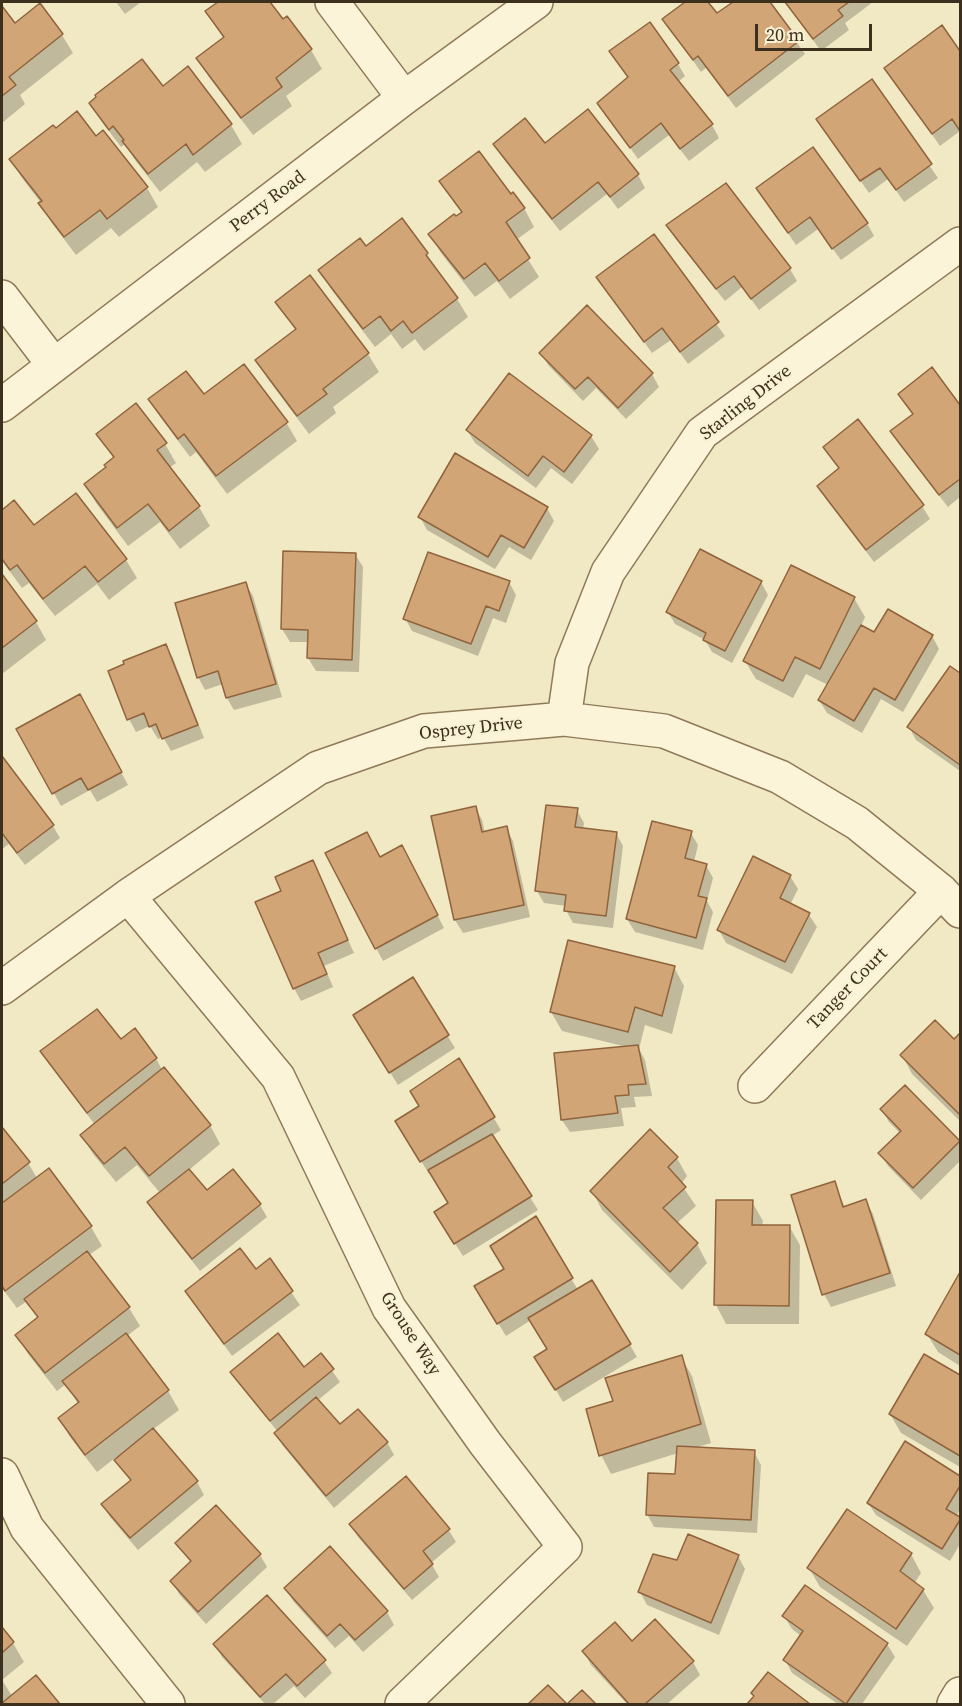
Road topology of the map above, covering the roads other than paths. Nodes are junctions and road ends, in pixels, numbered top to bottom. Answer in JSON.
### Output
{"nodes":[{"id":1,"x":332,"y":2,"type":"edge"},
{"id":2,"x":536,"y":2,"type":"edge"},
{"id":3,"x":404,"y":98,"type":"junction"},
{"id":4,"x":960,"y":244,"type":"edge"},
{"id":5,"x":2,"y":297,"type":"edge"},
{"id":6,"x":54,"y":365,"type":"junction"},
{"id":7,"x":2,"y":405,"type":"edge"},
{"id":8,"x":564,"y":719,"type":"junction"},
{"id":9,"x":128,"y":896,"type":"junction"},
{"id":10,"x":951,"y":901,"type":"edge"},
{"id":11,"x":2,"y":988,"type":"edge"},
{"id":12,"x":755,"y":1086,"type":"dead end"},
{"id":13,"x":2,"y":1475,"type":"edge"},
{"id":14,"x":960,"y":1694,"type":"edge"},
{"id":15,"x":168,"y":1704,"type":"edge"},
{"id":16,"x":402,"y":1704,"type":"edge"},
{"id":17,"x":954,"y":1704,"type":"edge"}],
"edges":[{"from":1,"to":3,"type":"street"},
{"from":2,"to":3,"type":"street","name":"Perry Road"},
{"from":3,"to":6,"type":"street","name":"Perry Road"},
{"from":4,"to":8,"type":"street","name":"Starling Drive"},
{"from":5,"to":6,"type":"street"},
{"from":6,"to":7,"type":"street","name":"Perry Road"},
{"from":8,"to":9,"type":"street","name":"Osprey Drive"},
{"from":8,"to":10,"type":"street","name":"Osprey Drive"},
{"from":9,"to":11,"type":"street","name":"Osprey Drive"},
{"from":9,"to":16,"type":"street","name":"Grouse Way"},
{"from":10,"to":12,"type":"street","name":"Tanger Court"},
{"from":13,"to":15,"type":"street"},
{"from":14,"to":17,"type":"street"}]}
